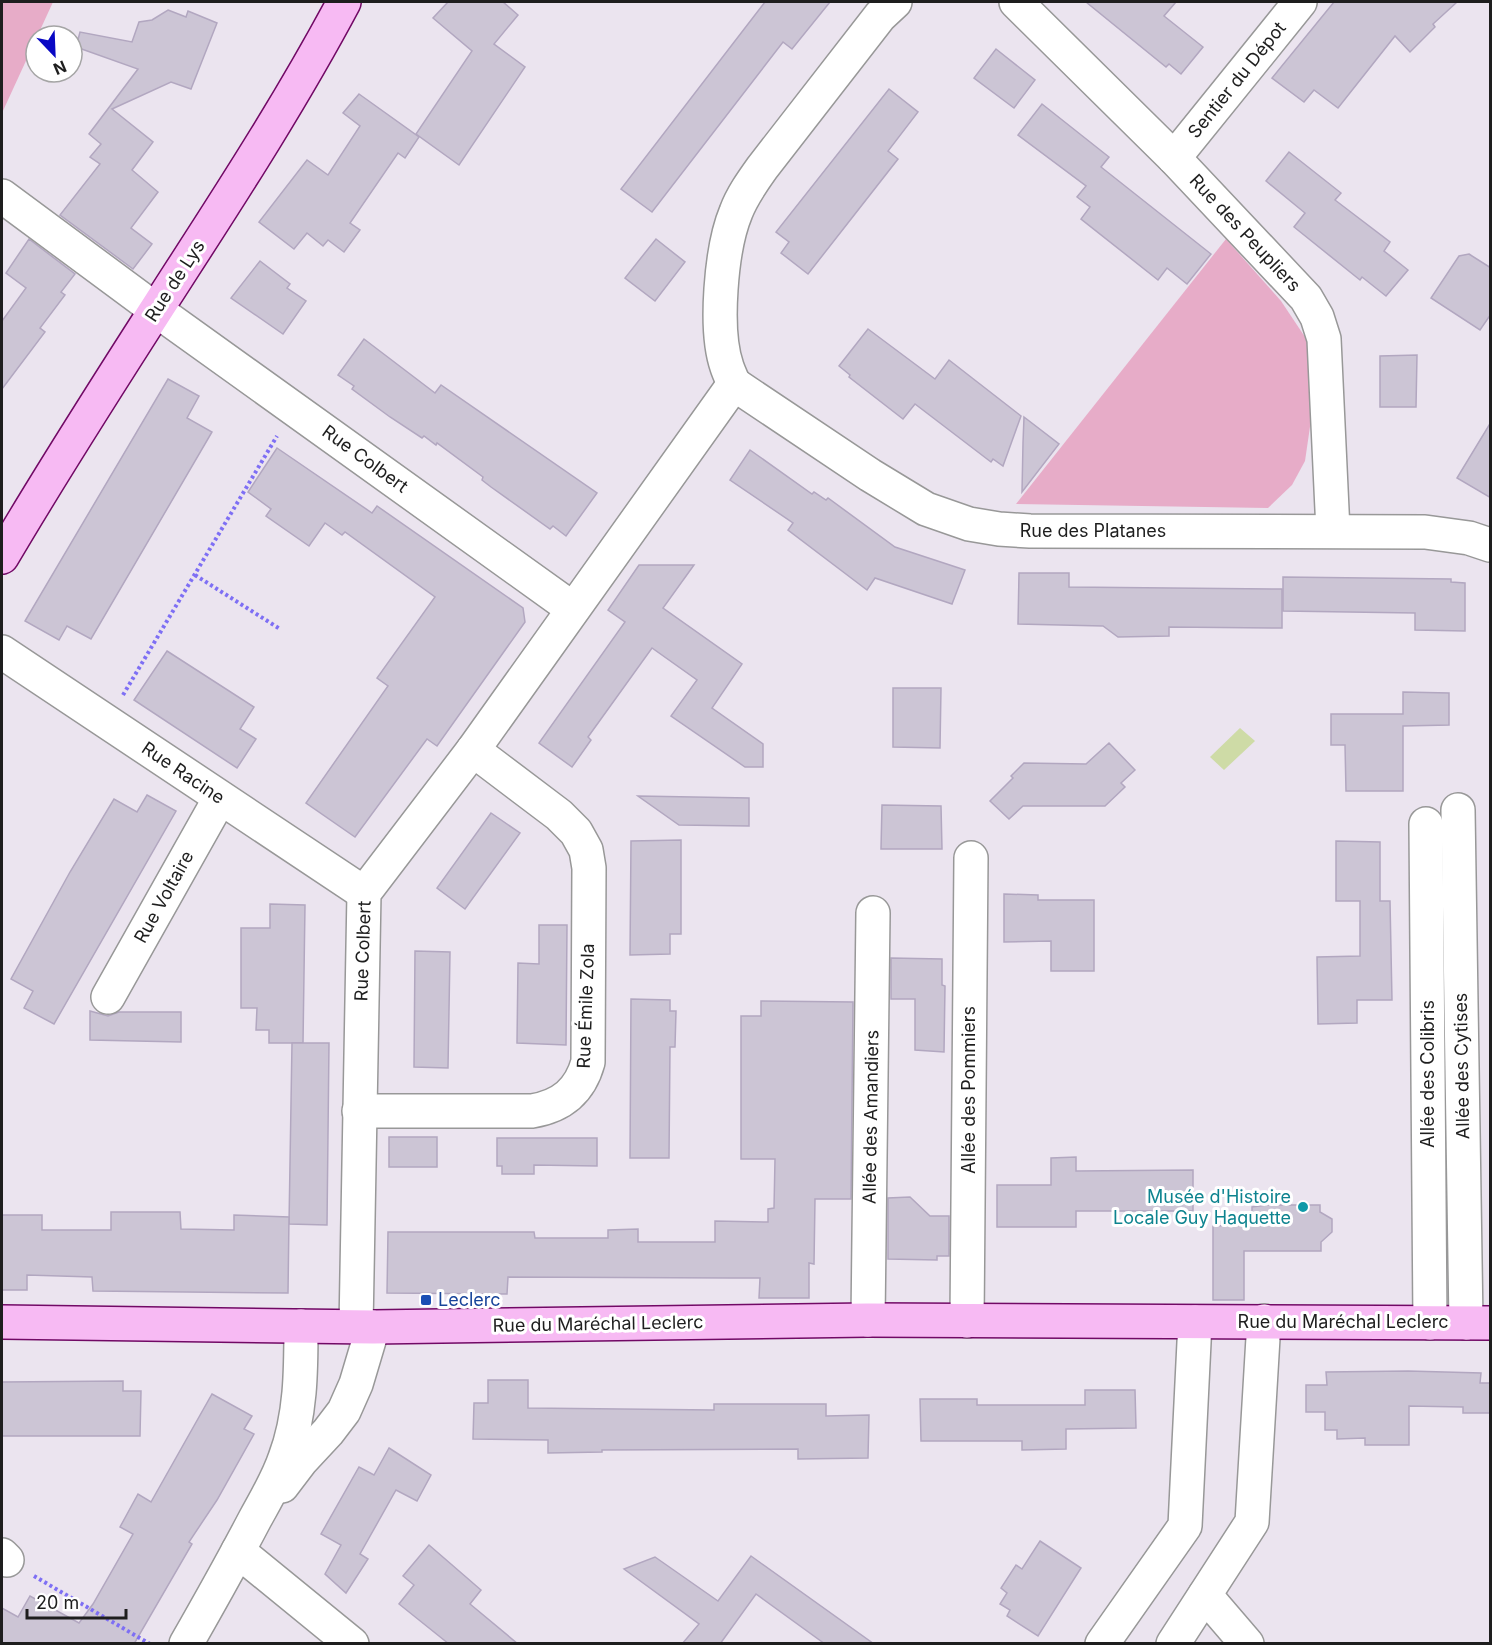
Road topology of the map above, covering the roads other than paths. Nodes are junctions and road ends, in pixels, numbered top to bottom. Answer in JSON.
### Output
{"nodes":[{"id":1,"x":344,"y":2,"type":"edge"},
{"id":2,"x":895,"y":2,"type":"edge"},
{"id":3,"x":1016,"y":2,"type":"edge"},
{"id":4,"x":1300,"y":2,"type":"edge"},
{"id":5,"x":1174,"y":158,"type":"junction"},
{"id":6,"x":2,"y":196,"type":"edge"},
{"id":7,"x":156,"y":310,"type":"junction"},
{"id":8,"x":734,"y":384,"type":"junction"},
{"id":9,"x":1333,"y":531,"type":"junction"},
{"id":10,"x":1491,"y":545,"type":"edge"},
{"id":11,"x":2,"y":557,"type":"edge"},
{"id":12,"x":573,"y":609,"type":"junction"},
{"id":13,"x":2,"y":652,"type":"edge"},
{"id":14,"x":473,"y":750,"type":"junction"},
{"id":15,"x":219,"y":798,"type":"junction"},
{"id":16,"x":1458,"y":810,"type":"dead end"},
{"id":17,"x":1426,"y":824,"type":"dead end"},
{"id":18,"x":971,"y":858,"type":"dead end"},
{"id":19,"x":364,"y":893,"type":"junction"},
{"id":20,"x":873,"y":913,"type":"dead end"},
{"id":21,"x":108,"y":997,"type":"dead end"},
{"id":22,"x":359,"y":1111,"type":"junction"},
{"id":23,"x":868,"y":1320,"type":"junction"},
{"id":24,"x":2,"y":1322,"type":"edge"},
{"id":25,"x":967,"y":1322,"type":"junction"},
{"id":26,"x":1195,"y":1322,"type":"junction"},
{"id":27,"x":1264,"y":1322,"type":"junction"},
{"id":28,"x":1430,"y":1323,"type":"junction"},
{"id":29,"x":1478,"y":1323,"type":"edge"},
{"id":30,"x":301,"y":1326,"type":"junction"},
{"id":31,"x":364,"y":1327,"type":"junction"},
{"id":32,"x":256,"y":1517,"type":"junction"},
{"id":33,"x":238,"y":1551,"type":"junction"},
{"id":34,"x":1205,"y":1595,"type":"junction"},
{"id":35,"x":186,"y":1644,"type":"edge"},
{"id":36,"x":352,"y":1644,"type":"edge"},
{"id":37,"x":1102,"y":1644,"type":"edge"},
{"id":38,"x":1173,"y":1644,"type":"edge"},
{"id":39,"x":1247,"y":1644,"type":"edge"}],
"edges":[{"from":1,"to":7,"type":"street","name":"Rue de Lys"},
{"from":2,"to":8,"type":"street"},
{"from":3,"to":5,"type":"street","name":"Rue des Peupliers"},
{"from":4,"to":5,"type":"street","name":"Sentier du Dépot"},
{"from":5,"to":9,"type":"street","name":"Rue des Peupliers"},
{"from":6,"to":7,"type":"street","name":"Rue Colbert"},
{"from":7,"to":11,"type":"street","name":"Rue de Lys"},
{"from":7,"to":12,"type":"street","name":"Rue Colbert"},
{"from":8,"to":9,"type":"street","name":"Rue des Platanes"},
{"from":8,"to":12,"type":"street","name":"Rue Colbert"},
{"from":9,"to":10,"type":"street","name":"Rue des Platanes"},
{"from":12,"to":14,"type":"street","name":"Rue Colbert"},
{"from":13,"to":15,"type":"street","name":"Rue Racine"},
{"from":14,"to":19,"type":"street","name":"Rue Colbert"},
{"from":14,"to":22,"type":"street","name":"Rue Émile Zola"},
{"from":15,"to":19,"type":"street","name":"Rue Racine"},
{"from":15,"to":21,"type":"street","name":"Rue Voltaire"},
{"from":16,"to":29,"type":"street","name":"Allée des Cytises"},
{"from":17,"to":28,"type":"street","name":"Allée des Colibris"},
{"from":18,"to":25,"type":"street","name":"Allée des Pommiers"},
{"from":19,"to":22,"type":"street","name":"Rue Colbert"},
{"from":20,"to":23,"type":"street","name":"Allée des Amandiers"},
{"from":22,"to":31,"type":"street","name":"Rue Colbert"},
{"from":23,"to":25,"type":"street","name":"Rue du Maréchal Leclerc"},
{"from":23,"to":31,"type":"street","name":"Rue du Maréchal Leclerc"},
{"from":24,"to":30,"type":"street","name":"Rue du Maréchal Leclerc"},
{"from":25,"to":26,"type":"street","name":"Rue du Maréchal Leclerc"},
{"from":26,"to":27,"type":"street","name":"Rue du Maréchal Leclerc"},
{"from":26,"to":37,"type":"street"},
{"from":27,"to":28,"type":"street","name":"Rue du Maréchal Leclerc"},
{"from":27,"to":34,"type":"street"},
{"from":28,"to":29,"type":"street","name":"Rue du Maréchal Leclerc"},
{"from":30,"to":31,"type":"street","name":"Rue du Maréchal Leclerc"},
{"from":30,"to":32,"type":"street"},
{"from":31,"to":32,"type":"street","name":"Rue Colbert"},
{"from":32,"to":33,"type":"street"},
{"from":33,"to":35,"type":"street"},
{"from":33,"to":36,"type":"street"},
{"from":34,"to":38,"type":"street"},
{"from":34,"to":39,"type":"street"}]}
